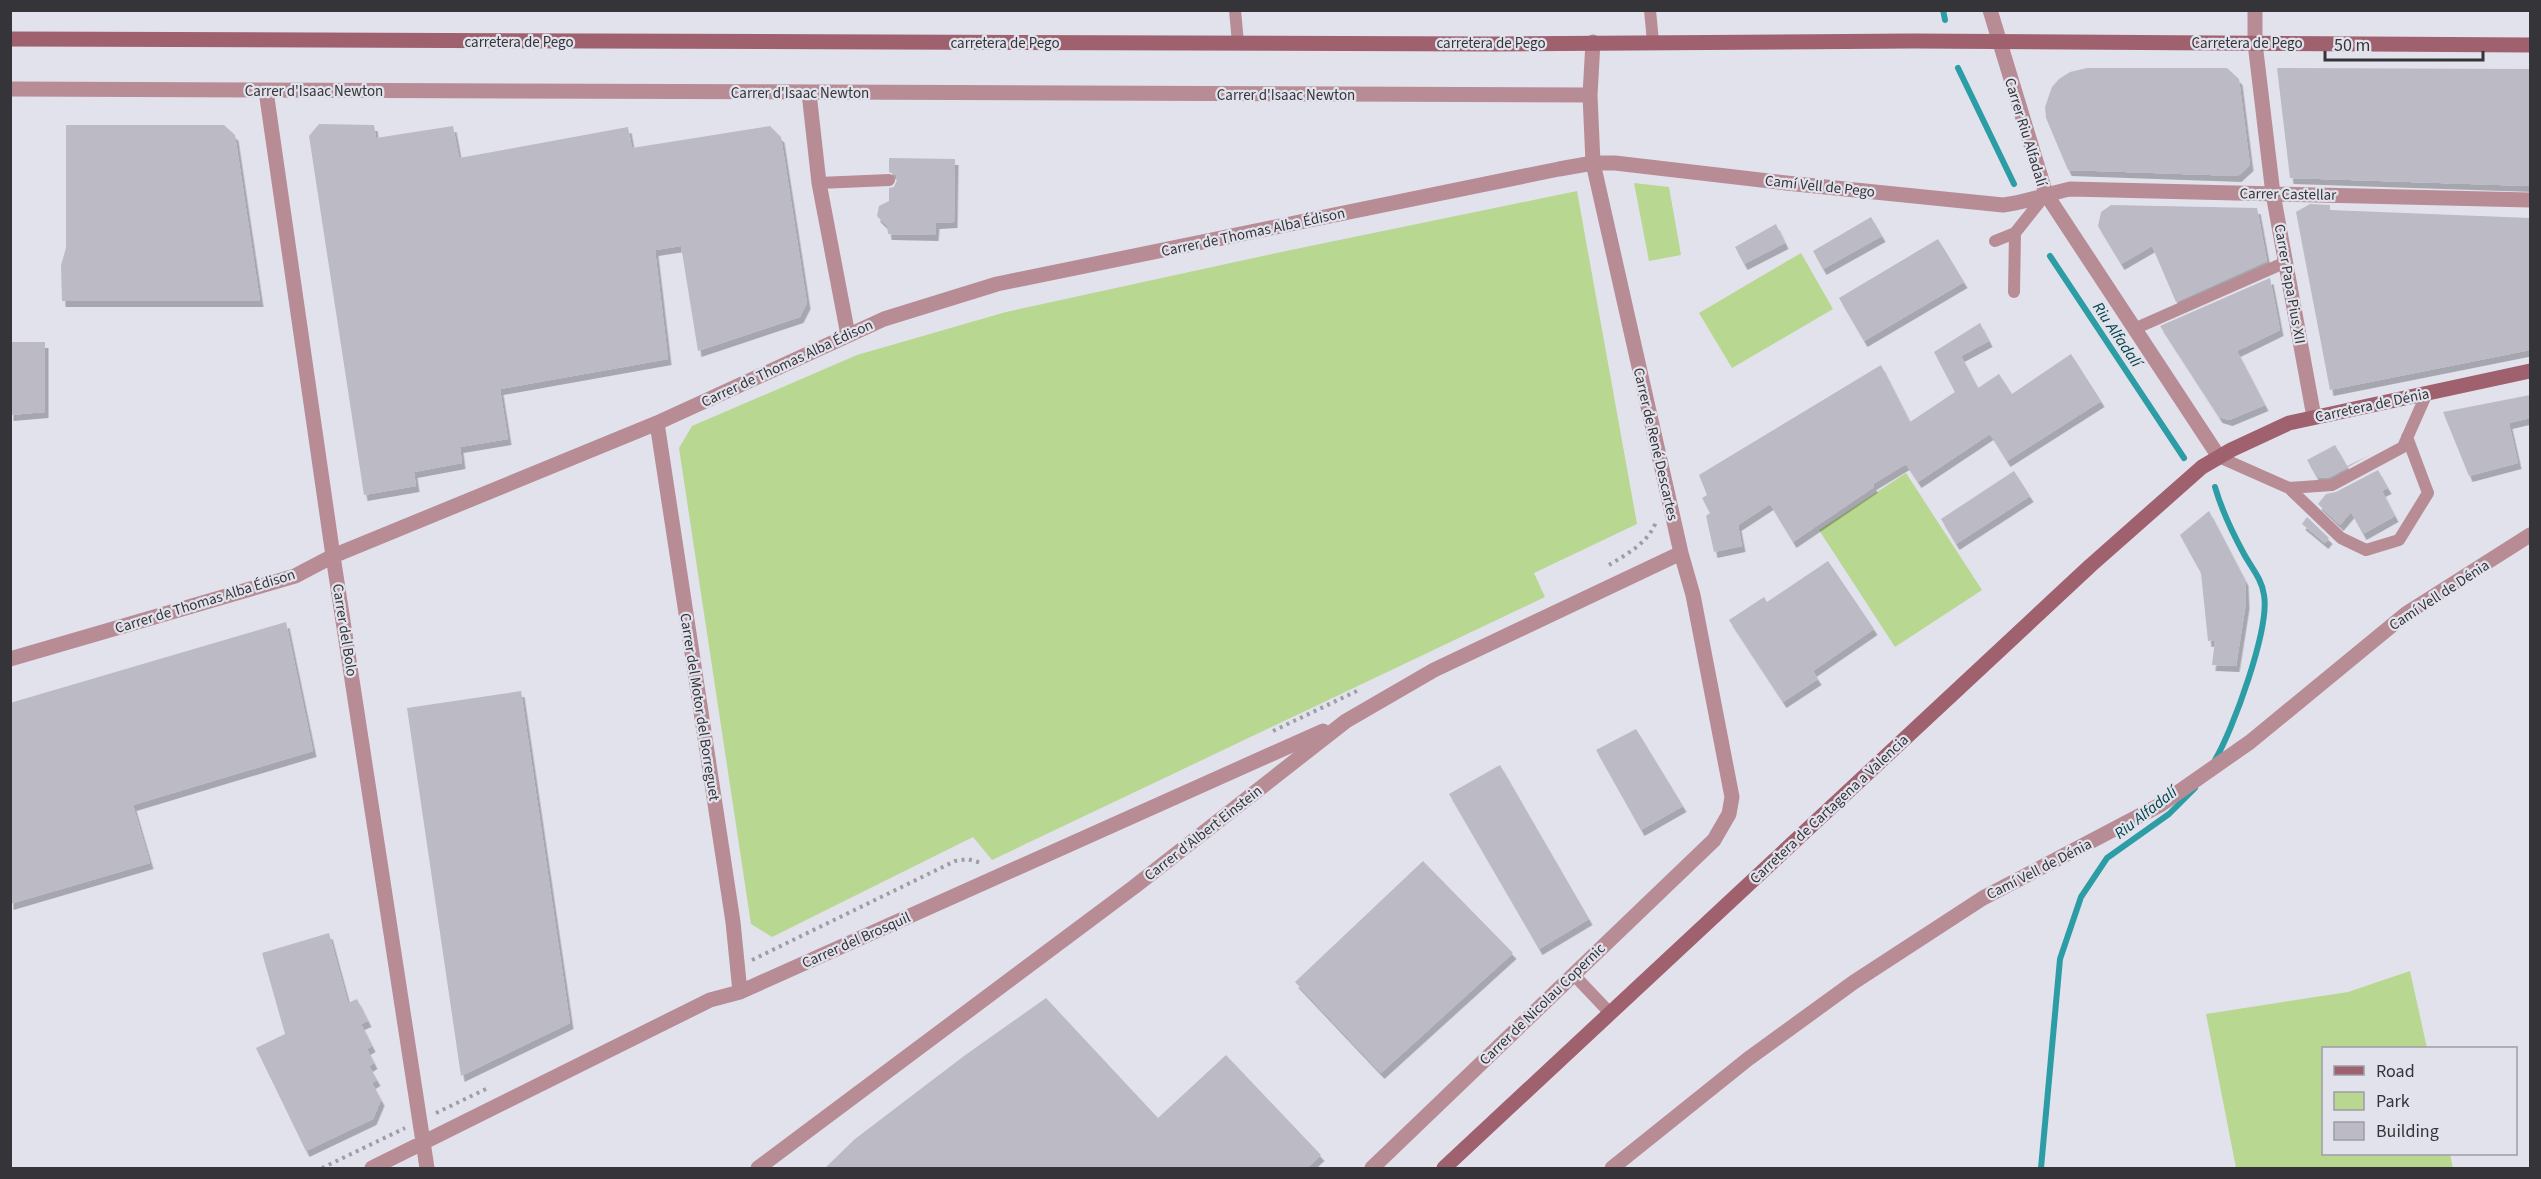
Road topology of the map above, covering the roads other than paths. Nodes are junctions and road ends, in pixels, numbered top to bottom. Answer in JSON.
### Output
{"nodes":[{"id":1,"x":1235,"y":10,"type":"edge"},
{"id":2,"x":1650,"y":10,"type":"edge"},
{"id":3,"x":1990,"y":10,"type":"edge"},
{"id":4,"x":2254,"y":10,"type":"edge"},
{"id":5,"x":10,"y":39,"type":"edge"},
{"id":6,"x":1593,"y":42,"type":"junction"},
{"id":7,"x":1653,"y":42,"type":"junction"},
{"id":8,"x":1999,"y":42,"type":"junction"},
{"id":9,"x":1238,"y":43,"type":"junction"},
{"id":10,"x":2254,"y":43,"type":"junction"},
{"id":11,"x":2530,"y":45,"type":"edge"},
{"id":12,"x":10,"y":89,"type":"edge"},
{"id":13,"x":266,"y":91,"type":"junction"},
{"id":14,"x":809,"y":93,"type":"junction"},
{"id":15,"x":1590,"y":94,"type":"junction"},
{"id":16,"x":1593,"y":163,"type":"junction"},
{"id":17,"x":889,"y":180,"type":"dead end"},
{"id":18,"x":819,"y":183,"type":"junction"},
{"id":19,"x":2273,"y":194,"type":"junction"},
{"id":20,"x":2046,"y":195,"type":"junction"},
{"id":21,"x":2530,"y":200,"type":"edge"},
{"id":22,"x":2015,"y":233,"type":"junction"},
{"id":23,"x":1995,"y":241,"type":"dead end"},
{"id":24,"x":2286,"y":262,"type":"junction"},
{"id":25,"x":2014,"y":292,"type":"dead end"},
{"id":26,"x":2134,"y":329,"type":"junction"},
{"id":27,"x":848,"y":335,"type":"junction"},
{"id":28,"x":2530,"y":371,"type":"edge"},
{"id":29,"x":2427,"y":393,"type":"junction"},
{"id":30,"x":2314,"y":417,"type":"junction"},
{"id":31,"x":657,"y":423,"type":"junction"},
{"id":32,"x":2407,"y":437,"type":"junction"},
{"id":33,"x":2219,"y":457,"type":"junction"},
{"id":34,"x":2289,"y":488,"type":"junction"},
{"id":35,"x":2530,"y":535,"type":"edge"},
{"id":36,"x":1681,"y":553,"type":"junction"},
{"id":37,"x":333,"y":556,"type":"junction"},
{"id":38,"x":10,"y":659,"type":"edge"},
{"id":39,"x":1346,"y":721,"type":"junction"},
{"id":40,"x":1714,"y":840,"type":"joint"},
{"id":41,"x":1572,"y":974,"type":"junction"},
{"id":42,"x":740,"y":992,"type":"junction"},
{"id":43,"x":1610,"y":1013,"type":"junction"},
{"id":44,"x":424,"y":1143,"type":"junction"},
{"id":45,"x":372,"y":1168,"type":"edge"},
{"id":46,"x":428,"y":1168,"type":"edge"},
{"id":47,"x":758,"y":1168,"type":"edge"},
{"id":48,"x":1372,"y":1168,"type":"edge"},
{"id":49,"x":1444,"y":1168,"type":"edge"},
{"id":50,"x":1612,"y":1168,"type":"edge"}],
"edges":[{"from":1,"to":9,"type":"lane"},
{"from":2,"to":7,"type":"lane"},
{"from":3,"to":8,"type":"street","name":"Carrer Riu Alfadalí"},
{"from":4,"to":10,"type":"street","name":"Carrer Papa Pius XII"},
{"from":5,"to":9,"type":"main road","name":"carretera de Pego"},
{"from":6,"to":7,"type":"main road","name":"carretera de Pego"},
{"from":6,"to":9,"type":"main road","name":"carretera de Pego"},
{"from":6,"to":15,"type":"street","name":"Carrer de René Descartes"},
{"from":7,"to":8,"type":"main road","name":"carretera de Pego"},
{"from":8,"to":10,"type":"main road","name":"Carretera de Pego"},
{"from":8,"to":20,"type":"street","name":"Carrer Riu Alfadalí"},
{"from":10,"to":11,"type":"main road","name":"Carretera de Pego"},
{"from":10,"to":19,"type":"street","name":"Carrer Papa Pius XII"},
{"from":12,"to":13,"type":"street","name":"Carrer d'Isaac Newton"},
{"from":13,"to":14,"type":"street","name":"Carrer d'Isaac Newton"},
{"from":13,"to":37,"type":"street","name":"Carrer del Bolo"},
{"from":14,"to":15,"type":"street","name":"Carrer d'Isaac Newton"},
{"from":14,"to":18,"type":"street"},
{"from":15,"to":16,"type":"street","name":"Carrer de René Descartes"},
{"from":16,"to":20,"type":"street","name":"Camí Vell de Pego"},
{"from":16,"to":27,"type":"street","name":"Carrer de Thomas Alba Édison"},
{"from":16,"to":36,"type":"street","name":"Carrer de René Descartes"},
{"from":17,"to":18,"type":"lane"},
{"from":18,"to":27,"type":"street"},
{"from":19,"to":20,"type":"street","name":"Carrer Castellar"},
{"from":19,"to":21,"type":"street","name":"Carrer Castellar"},
{"from":19,"to":24,"type":"street","name":"Carrer Papa Pius XII"},
{"from":20,"to":22,"type":"lane"},
{"from":20,"to":26,"type":"street","name":"Carrer Riu Alfadalí"},
{"from":22,"to":23,"type":"lane"},
{"from":22,"to":25,"type":"lane"},
{"from":24,"to":26,"type":"lane"},
{"from":24,"to":30,"type":"street","name":"Carrer Papa Pius XII"},
{"from":26,"to":33,"type":"street","name":"Carrer Riu Alfadalí"},
{"from":27,"to":31,"type":"street","name":"Carrer de Thomas Alba Édison"},
{"from":28,"to":29,"type":"main road","name":"Carretera de Dénia"},
{"from":29,"to":30,"type":"main road","name":"Carretera de Dénia"},
{"from":29,"to":32,"type":"lane"},
{"from":30,"to":33,"type":"main road","name":"Carretera de Dénia"},
{"from":31,"to":37,"type":"street","name":"Carrer de Thomas Alba Édison"},
{"from":31,"to":42,"type":"street","name":"Carrer del Motor del Borreguet"},
{"from":32,"to":34,"type":"lane"},
{"from":32,"to":34,"type":"lane"},
{"from":33,"to":34,"type":"lane"},
{"from":33,"to":43,"type":"main road","name":"Carretera de Cartagena a Valencia"},
{"from":35,"to":50,"type":"street","name":"Camí Vell de Dénia"},
{"from":36,"to":39,"type":"street","name":"Carrer d'Albert Einstein"},
{"from":36,"to":40,"type":"street","name":"Carrer de René Descartes"},
{"from":37,"to":38,"type":"street","name":"Carrer de Thomas Alba Édison"},
{"from":37,"to":44,"type":"street","name":"Carrer del Bolo"},
{"from":39,"to":42,"type":"street","name":"Carrer del Brosquil"},
{"from":39,"to":47,"type":"street","name":"Carrer d'Albert Einstein"},
{"from":40,"to":41,"type":"street","name":"Carrer de Nicolau Copernic"},
{"from":41,"to":43,"type":"lane"},
{"from":41,"to":48,"type":"street","name":"Carrer de Nicolau Copernic"},
{"from":42,"to":44,"type":"street","name":"Carrer del Brosquil"},
{"from":43,"to":49,"type":"main road","name":"Carretera de Cartagena a Valencia"},
{"from":44,"to":45,"type":"street","name":"Carrer del Brosquil"},
{"from":44,"to":46,"type":"street","name":"Carrer del Bolo"}]}
